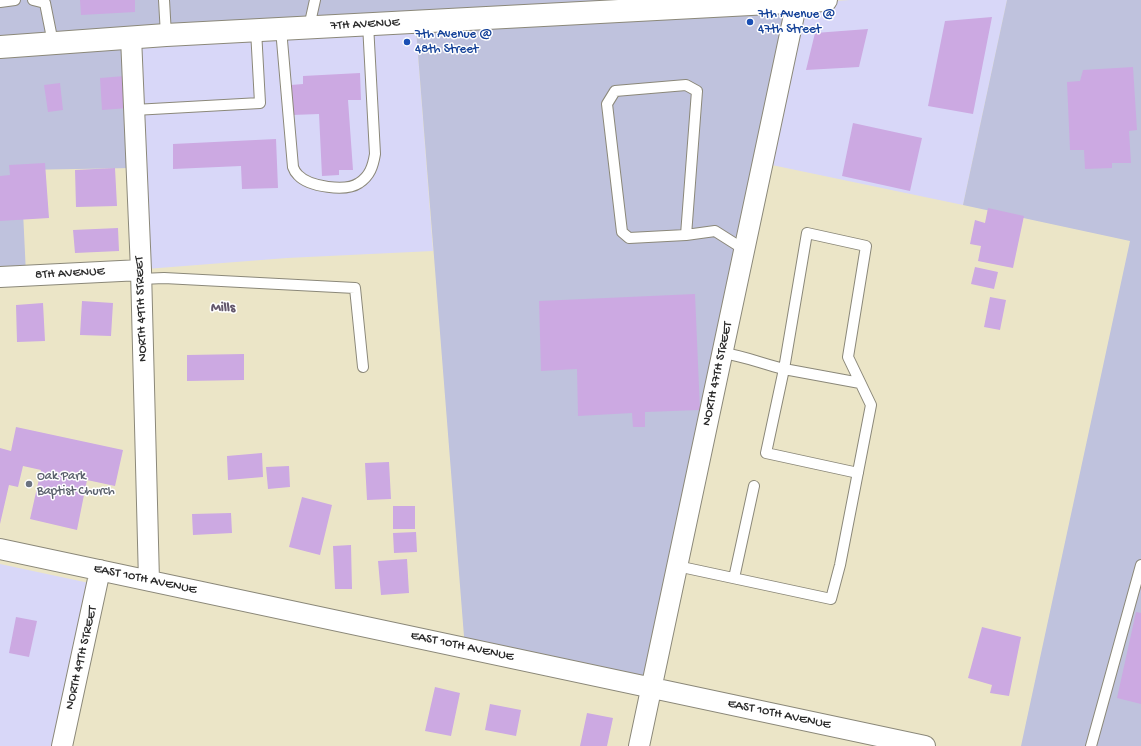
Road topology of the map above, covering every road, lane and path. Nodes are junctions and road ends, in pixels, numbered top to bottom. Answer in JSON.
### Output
{"nodes":[{"id":1,"x":15,"y":0,"type":"edge"},
{"id":2,"x":33,"y":0,"type":"edge"},
{"id":3,"x":164,"y":0,"type":"edge"},
{"id":4,"x":315,"y":0,"type":"edge"},
{"id":5,"x":826,"y":0,"type":"edge"},
{"id":6,"x":797,"y":1,"type":"junction"},
{"id":7,"x":0,"y":2,"type":"edge"},
{"id":8,"x":368,"y":24,"type":"junction"},
{"id":9,"x":309,"y":28,"type":"junction"},
{"id":10,"x":281,"y":29,"type":"junction"},
{"id":11,"x":256,"y":30,"type":"junction"},
{"id":12,"x":166,"y":35,"type":"junction"},
{"id":13,"x":131,"y":37,"type":"junction"},
{"id":14,"x":53,"y":43,"type":"junction"},
{"id":15,"x":0,"y":47,"type":"edge"},
{"id":16,"x":134,"y":110,"type":"junction"},
{"id":17,"x":686,"y":236,"type":"junction"},
{"id":18,"x":744,"y":250,"type":"junction"},
{"id":19,"x":141,"y":275,"type":"junction"},
{"id":20,"x":0,"y":277,"type":"edge"},
{"id":21,"x":723,"y":353,"type":"junction"},
{"id":22,"x":363,"y":367,"type":"dead end"},
{"id":23,"x":784,"y":369,"type":"junction"},
{"id":24,"x":860,"y":383,"type":"junction"},
{"id":25,"x":858,"y":473,"type":"junction"},
{"id":26,"x":754,"y":486,"type":"dead end"},
{"id":27,"x":0,"y":548,"type":"edge"},
{"id":28,"x":1141,"y":565,"type":"edge"},
{"id":29,"x":677,"y":566,"type":"junction"},
{"id":30,"x":100,"y":570,"type":"junction"},
{"id":31,"x":734,"y":578,"type":"junction"},
{"id":32,"x":149,"y":580,"type":"junction"},
{"id":33,"x":651,"y":688,"type":"junction"},
{"id":34,"x":62,"y":746,"type":"edge"},
{"id":35,"x":639,"y":746,"type":"edge"},
{"id":36,"x":925,"y":746,"type":"edge"},
{"id":37,"x":1091,"y":746,"type":"edge"}],
"edges":[{"from":1,"to":7,"type":"lane"},
{"from":2,"to":14,"type":"lane"},
{"from":3,"to":12,"type":"lane"},
{"from":4,"to":9,"type":"lane"},
{"from":5,"to":6,"type":"street","name":"7TH AVENUE"},
{"from":6,"to":8,"type":"street","name":"7TH AVENUE"},
{"from":6,"to":18,"type":"street","name":"NORTH 47TH STREET"},
{"from":8,"to":9,"type":"street","name":"7TH AVENUE"},
{"from":8,"to":10,"type":"lane"},
{"from":9,"to":10,"type":"street","name":"7TH AVENUE"},
{"from":10,"to":11,"type":"street","name":"7TH AVENUE"},
{"from":11,"to":12,"type":"street","name":"7TH AVENUE"},
{"from":11,"to":16,"type":"lane"},
{"from":12,"to":13,"type":"street","name":"7TH AVENUE"},
{"from":13,"to":14,"type":"street","name":"7TH AVENUE"},
{"from":13,"to":16,"type":"street","name":"NORTH 49TH STREET"},
{"from":14,"to":15,"type":"street","name":"7TH AVENUE"},
{"from":16,"to":19,"type":"street","name":"NORTH 49TH STREET"},
{"from":17,"to":17,"type":"lane"},
{"from":17,"to":18,"type":"lane"},
{"from":18,"to":21,"type":"street","name":"NORTH 47TH STREET"},
{"from":19,"to":20,"type":"street","name":"8TH AVENUE"},
{"from":19,"to":22,"type":"lane"},
{"from":19,"to":32,"type":"street","name":"NORTH 49TH STREET"},
{"from":21,"to":23,"type":"lane"},
{"from":21,"to":29,"type":"street","name":"NORTH 47TH STREET"},
{"from":23,"to":24,"type":"lane"},
{"from":23,"to":24,"type":"lane"},
{"from":23,"to":25,"type":"lane"},
{"from":24,"to":25,"type":"lane"},
{"from":25,"to":31,"type":"lane"},
{"from":26,"to":31,"type":"lane"},
{"from":27,"to":30,"type":"street","name":"EAST 10TH AVENUE"},
{"from":28,"to":37,"type":"lane"},
{"from":29,"to":31,"type":"lane"},
{"from":29,"to":33,"type":"street","name":"NORTH 47TH STREET"},
{"from":30,"to":32,"type":"street","name":"EAST 10TH AVENUE"},
{"from":30,"to":34,"type":"street","name":"NORTH 49TH STREET"},
{"from":32,"to":33,"type":"street","name":"EAST 10TH AVENUE"},
{"from":33,"to":35,"type":"street","name":"NORTH 47TH STREET"},
{"from":33,"to":36,"type":"street","name":"EAST 10TH AVENUE"}]}
